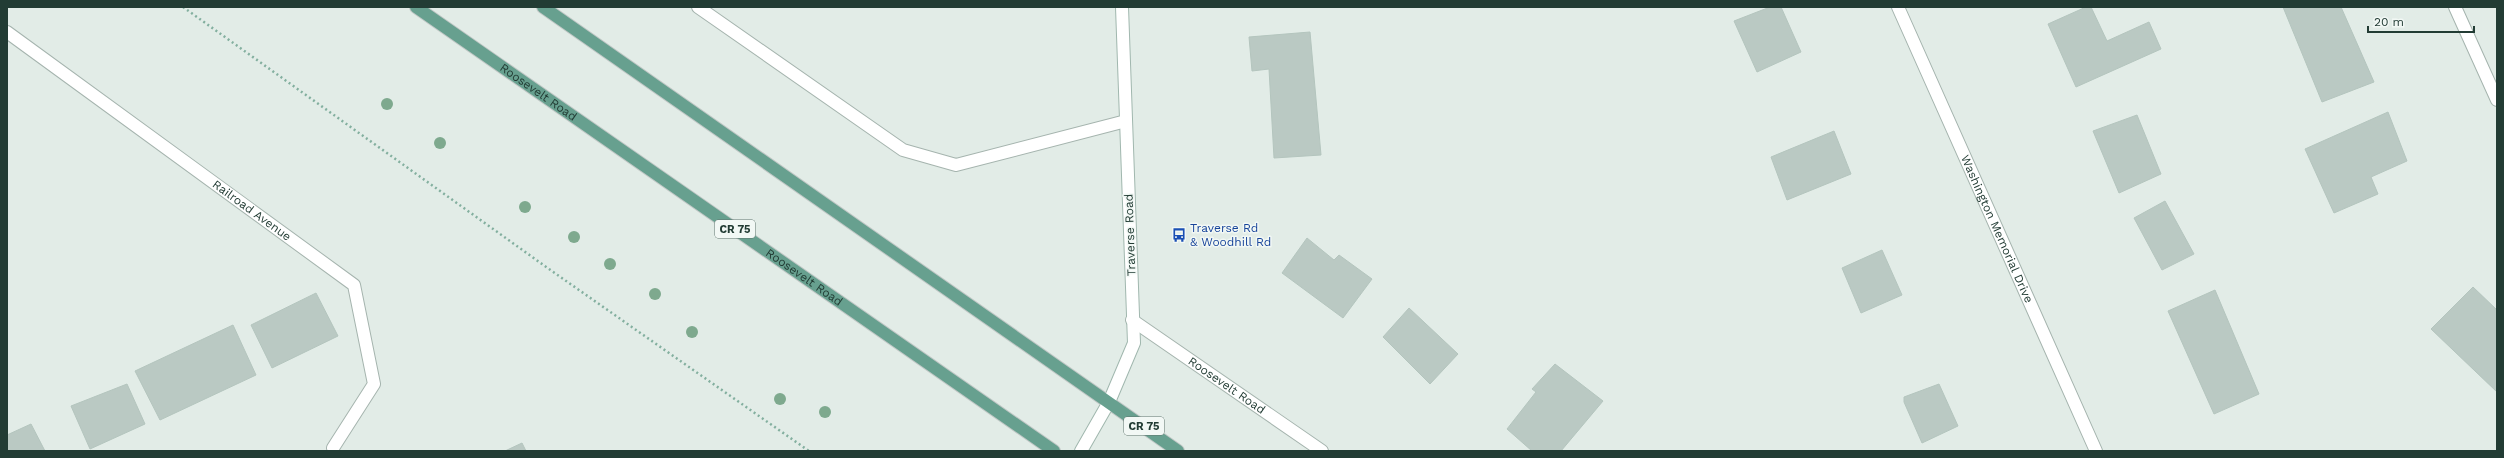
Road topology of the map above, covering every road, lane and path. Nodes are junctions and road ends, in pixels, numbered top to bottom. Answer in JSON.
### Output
{"nodes":[{"id":1,"x":183,"y":7,"type":"edge"},
{"id":2,"x":416,"y":7,"type":"edge"},
{"id":3,"x":543,"y":7,"type":"edge"},
{"id":4,"x":698,"y":7,"type":"edge"},
{"id":5,"x":1122,"y":7,"type":"edge"},
{"id":6,"x":1898,"y":7,"type":"edge"},
{"id":7,"x":2455,"y":7,"type":"edge"},
{"id":8,"x":7,"y":32,"type":"edge"},
{"id":9,"x":2497,"y":100,"type":"edge"},
{"id":10,"x":1126,"y":121,"type":"junction"},
{"id":11,"x":1132,"y":320,"type":"junction"},
{"id":12,"x":1109,"y":402,"type":"junction"},
{"id":13,"x":332,"y":450,"type":"edge"},
{"id":14,"x":809,"y":451,"type":"edge"},
{"id":15,"x":1054,"y":451,"type":"edge"},
{"id":16,"x":1081,"y":451,"type":"edge"},
{"id":17,"x":1178,"y":451,"type":"edge"},
{"id":18,"x":1322,"y":451,"type":"edge"},
{"id":19,"x":2096,"y":451,"type":"edge"}],
"edges":[{"from":1,"to":14,"type":"path"},
{"from":2,"to":15,"type":"main road","name":"Roosevelt Road","number":"CR 75"},
{"from":3,"to":12,"type":"main road","number":"CR 75"},
{"from":4,"to":10,"type":"street"},
{"from":5,"to":10,"type":"street","name":"Traverse Road"},
{"from":6,"to":19,"type":"street","name":"Washington Memorial Drive"},
{"from":7,"to":9,"type":"street"},
{"from":8,"to":13,"type":"street","name":"Railroad Avenue"},
{"from":10,"to":11,"type":"street","name":"Traverse Road"},
{"from":11,"to":12,"type":"street","name":"Traverse Road"},
{"from":11,"to":18,"type":"street","name":"Roosevelt Road"},
{"from":12,"to":16,"type":"street","name":"Traverse Road"},
{"from":12,"to":17,"type":"main road","number":"CR 75"}]}
